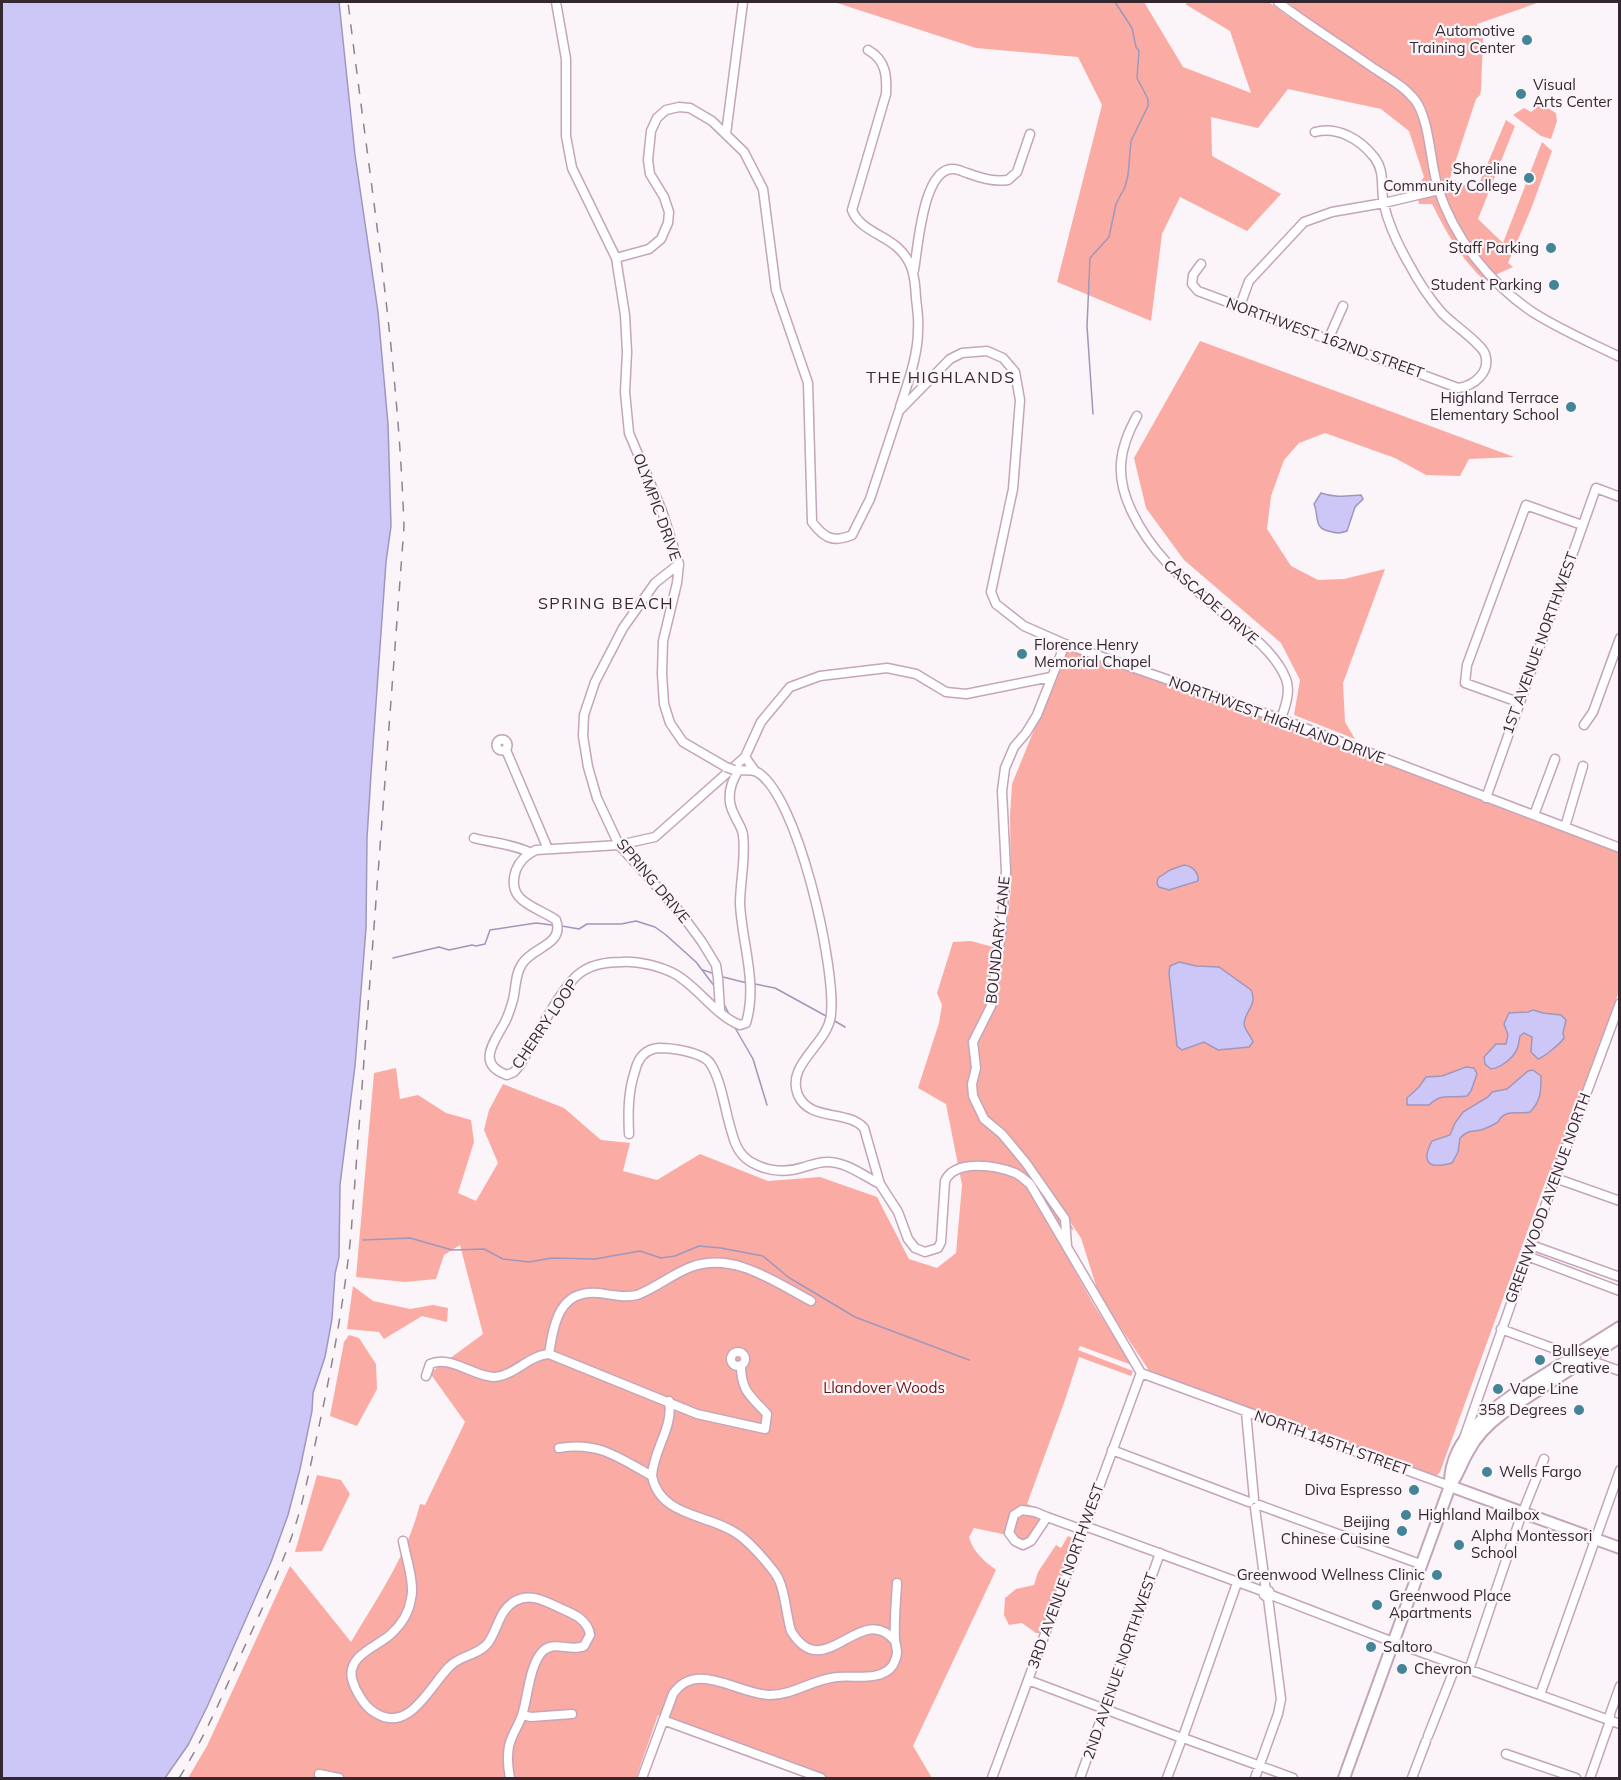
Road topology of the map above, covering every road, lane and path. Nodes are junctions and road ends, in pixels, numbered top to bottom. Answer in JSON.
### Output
{"nodes":[{"id":1,"x":556,"y":2,"type":"edge"},
{"id":2,"x":743,"y":2,"type":"edge"},
{"id":3,"x":1278,"y":2,"type":"edge"},
{"id":4,"x":868,"y":50,"type":"dead end"},
{"id":5,"x":1315,"y":132,"type":"dead end"},
{"id":6,"x":726,"y":134,"type":"junction"},
{"id":7,"x":1030,"y":134,"type":"dead end"},
{"id":8,"x":1439,"y":190,"type":"junction"},
{"id":9,"x":1384,"y":203,"type":"junction"},
{"id":10,"x":616,"y":258,"type":"junction"},
{"id":11,"x":1201,"y":264,"type":"dead end"},
{"id":12,"x":914,"y":271,"type":"junction"},
{"id":13,"x":1240,"y":306,"type":"junction"},
{"id":14,"x":1343,"y":306,"type":"dead end"},
{"id":15,"x":1328,"y":340,"type":"junction"},
{"id":16,"x":1620,"y":357,"type":"edge"},
{"id":17,"x":899,"y":411,"type":"junction"},
{"id":18,"x":1137,"y":416,"type":"dead end"},
{"id":19,"x":1620,"y":496,"type":"edge"},
{"id":20,"x":1582,"y":525,"type":"junction"},
{"id":21,"x":679,"y":564,"type":"junction"},
{"id":22,"x":1620,"y":638,"type":"edge"},
{"id":23,"x":1065,"y":644,"type":"junction"},
{"id":24,"x":1051,"y":677,"type":"junction"},
{"id":25,"x":1518,"y":702,"type":"junction"},
{"id":26,"x":1281,"y":719,"type":"junction"},
{"id":27,"x":1584,"y":725,"type":"dead end"},
{"id":28,"x":506,"y":750,"type":"dead end"},
{"id":29,"x":745,"y":756,"type":"junction"},
{"id":30,"x":1555,"y":759,"type":"dead end"},
{"id":31,"x":1583,"y":766,"type":"dead end"},
{"id":32,"x":733,"y":769,"type":"junction"},
{"id":33,"x":755,"y":771,"type":"junction"},
{"id":34,"x":1486,"y":798,"type":"junction"},
{"id":35,"x":1534,"y":815,"type":"junction"},
{"id":36,"x":1565,"y":827,"type":"junction"},
{"id":37,"x":474,"y":838,"type":"dead end"},
{"id":38,"x":619,"y":845,"type":"junction"},
{"id":39,"x":1620,"y":848,"type":"edge"},
{"id":40,"x":548,"y":849,"type":"junction"},
{"id":41,"x":529,"y":852,"type":"junction"},
{"id":42,"x":1620,"y":1003,"type":"edge"},
{"id":43,"x":720,"y":1010,"type":"junction"},
{"id":44,"x":629,"y":1134,"type":"dead end"},
{"id":45,"x":1555,"y":1178,"type":"junction"},
{"id":46,"x":880,"y":1184,"type":"junction"},
{"id":47,"x":1620,"y":1201,"type":"edge"},
{"id":48,"x":1532,"y":1245,"type":"junction"},
{"id":49,"x":1068,"y":1250,"type":"junction"},
{"id":50,"x":1554,"y":1253,"type":"junction"},
{"id":51,"x":1527,"y":1256,"type":"junction"},
{"id":52,"x":1550,"y":1264,"type":"junction"},
{"id":53,"x":1620,"y":1278,"type":"edge"},
{"id":54,"x":1617,"y":1291,"type":"edge"},
{"id":55,"x":811,"y":1301,"type":"dead end"},
{"id":56,"x":1620,"y":1327,"type":"edge"},
{"id":57,"x":1501,"y":1329,"type":"junction"},
{"id":58,"x":1620,"y":1337,"type":"edge"},
{"id":59,"x":549,"y":1354,"type":"junction"},
{"id":60,"x":1574,"y":1356,"type":"junction"},
{"id":61,"x":1586,"y":1359,"type":"junction"},
{"id":62,"x":741,"y":1365,"type":"dead end"},
{"id":63,"x":1620,"y":1371,"type":"edge"},
{"id":64,"x":1141,"y":1373,"type":"junction"},
{"id":65,"x":426,"y":1377,"type":"dead end"},
{"id":66,"x":1478,"y":1392,"type":"junction"},
{"id":67,"x":669,"y":1401,"type":"junction"},
{"id":68,"x":1246,"y":1412,"type":"junction"},
{"id":69,"x":1483,"y":1418,"type":"junction"},
{"id":70,"x":1481,"y":1432,"type":"junction"},
{"id":71,"x":1463,"y":1444,"type":"junction"},
{"id":72,"x":559,"y":1448,"type":"dead end"},
{"id":73,"x":1112,"y":1450,"type":"junction"},
{"id":74,"x":1544,"y":1458,"type":"dead end"},
{"id":75,"x":1620,"y":1470,"type":"edge"},
{"id":76,"x":652,"y":1476,"type":"junction"},
{"id":77,"x":1450,"y":1486,"type":"junction"},
{"id":78,"x":1254,"y":1503,"type":"junction"},
{"id":79,"x":1523,"y":1513,"type":"junction"},
{"id":80,"x":1047,"y":1517,"type":"junction"},
{"id":81,"x":1084,"y":1528,"type":"junction"},
{"id":82,"x":1595,"y":1539,"type":"junction"},
{"id":83,"x":403,"y":1541,"type":"dead end"},
{"id":84,"x":1620,"y":1548,"type":"edge"},
{"id":85,"x":1160,"y":1553,"type":"junction"},
{"id":86,"x":1420,"y":1564,"type":"junction"},
{"id":87,"x":1237,"y":1582,"type":"junction"},
{"id":88,"x":897,"y":1583,"type":"dead end"},
{"id":89,"x":1268,"y":1594,"type":"junction"},
{"id":90,"x":895,"y":1641,"type":"junction"},
{"id":91,"x":1393,"y":1642,"type":"junction"},
{"id":92,"x":1456,"y":1665,"type":"junction"},
{"id":93,"x":1469,"y":1670,"type":"junction"},
{"id":94,"x":1028,"y":1680,"type":"junction"},
{"id":95,"x":1620,"y":1686,"type":"edge"},
{"id":96,"x":1540,"y":1695,"type":"junction"},
{"id":97,"x":1105,"y":1709,"type":"junction"},
{"id":98,"x":572,"y":1714,"type":"dead end"},
{"id":99,"x":522,"y":1715,"type":"junction"},
{"id":100,"x":663,"y":1720,"type":"junction"},
{"id":101,"x":1610,"y":1721,"type":"junction"},
{"id":102,"x":1620,"y":1724,"type":"edge"},
{"id":103,"x":1182,"y":1738,"type":"junction"},
{"id":104,"x":1506,"y":1754,"type":"dead end"},
{"id":105,"x":1259,"y":1766,"type":"junction"},
{"id":106,"x":320,"y":1774,"type":"dead end"},
{"id":107,"x":339,"y":1779,"type":"edge"},
{"id":108,"x":510,"y":1779,"type":"edge"},
{"id":109,"x":642,"y":1779,"type":"edge"},
{"id":110,"x":821,"y":1779,"type":"edge"},
{"id":111,"x":992,"y":1779,"type":"edge"},
{"id":112,"x":1080,"y":1779,"type":"edge"},
{"id":113,"x":1167,"y":1779,"type":"edge"},
{"id":114,"x":1255,"y":1779,"type":"edge"},
{"id":115,"x":1293,"y":1779,"type":"edge"},
{"id":116,"x":1344,"y":1779,"type":"edge"},
{"id":117,"x":1412,"y":1779,"type":"edge"},
{"id":118,"x":1576,"y":1779,"type":"edge"},
{"id":119,"x":1590,"y":1779,"type":"edge"}],
"edges":[{"from":1,"to":10,"type":"street","name":"OLYMPIC DRIVE"},
{"from":2,"to":6,"type":"street"},
{"from":3,"to":8,"type":"street"},
{"from":4,"to":12,"type":"street"},
{"from":5,"to":9,"type":"street"},
{"from":6,"to":10,"type":"street","name":"NORTHWEST HIGHLAND DRIVE"},
{"from":6,"to":17,"type":"street","name":"NORTHWEST HIGHLAND DRIVE"},
{"from":7,"to":12,"type":"street"},
{"from":8,"to":9,"type":"street"},
{"from":8,"to":16,"type":"street"},
{"from":9,"to":13,"type":"street"},
{"from":9,"to":15,"type":"street","name":"NORTHWEST 162ND STREET"},
{"from":10,"to":21,"type":"street","name":"OLYMPIC DRIVE"},
{"from":11,"to":13,"type":"street","name":"NORTHWEST 162ND STREET"},
{"from":12,"to":17,"type":"street"},
{"from":13,"to":15,"type":"street","name":"NORTHWEST 162ND STREET"},
{"from":14,"to":15,"type":"street"},
{"from":17,"to":23,"type":"street","name":"NORTHWEST HIGHLAND DRIVE"},
{"from":18,"to":26,"type":"street","name":"CASCADE DRIVE"},
{"from":19,"to":20,"type":"street","name":"1ST AVENUE NORTHWEST"},
{"from":20,"to":25,"type":"street","name":"1ST AVENUE NORTHWEST"},
{"from":20,"to":25,"type":"street"},
{"from":21,"to":32,"type":"street","name":"OLYMPIC DRIVE"},
{"from":21,"to":38,"type":"street","name":"SPRING DRIVE"},
{"from":22,"to":27,"type":"street"},
{"from":23,"to":24,"type":"street","name":"BOUNDARY LANE"},
{"from":23,"to":26,"type":"street","name":"NORTHWEST HIGHLAND DRIVE"},
{"from":24,"to":29,"type":"street"},
{"from":24,"to":49,"type":"street","name":"BOUNDARY LANE"},
{"from":25,"to":34,"type":"street","name":"1ST AVENUE NORTHWEST"},
{"from":26,"to":34,"type":"street","name":"NORTHWEST HIGHLAND DRIVE"},
{"from":28,"to":40,"type":"street"},
{"from":29,"to":33,"type":"street"},
{"from":29,"to":38,"type":"street"},
{"from":30,"to":35,"type":"street"},
{"from":31,"to":36,"type":"street"},
{"from":32,"to":33,"type":"street"},
{"from":32,"to":43,"type":"street","name":"CHERRY LOOP"},
{"from":33,"to":46,"type":"street"},
{"from":34,"to":35,"type":"street","name":"NORTHWEST HIGHLAND DRIVE"},
{"from":35,"to":36,"type":"street","name":"NORTHWEST HIGHLAND DRIVE"},
{"from":36,"to":39,"type":"street","name":"NORTHWEST HIGHLAND DRIVE"},
{"from":37,"to":41,"type":"street"},
{"from":38,"to":40,"type":"street"},
{"from":38,"to":43,"type":"street","name":"SPRING DRIVE"},
{"from":40,"to":41,"type":"street"},
{"from":41,"to":43,"type":"street","name":"CHERRY LOOP"},
{"from":42,"to":45,"type":"street","name":"GREENWOOD AVENUE NORTH"},
{"from":44,"to":46,"type":"street"},
{"from":45,"to":47,"type":"street"},
{"from":45,"to":48,"type":"street","name":"GREENWOOD AVENUE NORTH"},
{"from":46,"to":49,"type":"street","name":"BOUNDARY LANE"},
{"from":48,"to":50,"type":"street"},
{"from":48,"to":51,"type":"street","name":"GREENWOOD AVENUE NORTH"},
{"from":49,"to":64,"type":"street","name":"BOUNDARY LANE"},
{"from":50,"to":52,"type":"street"},
{"from":50,"to":53,"type":"street"},
{"from":51,"to":52,"type":"street"},
{"from":51,"to":57,"type":"street","name":"GREENWOOD AVENUE NORTH"},
{"from":52,"to":54,"type":"street"},
{"from":53,"to":54,"type":"street"},
{"from":55,"to":59,"type":"street"},
{"from":56,"to":60,"type":"main road"},
{"from":57,"to":60,"type":"street"},
{"from":57,"to":66,"type":"street","name":"GREENWOOD AVENUE NORTH"},
{"from":58,"to":61,"type":"main road"},
{"from":59,"to":65,"type":"street"},
{"from":59,"to":67,"type":"street"},
{"from":60,"to":69,"type":"main road"},
{"from":61,"to":63,"type":"street"},
{"from":61,"to":70,"type":"main road"},
{"from":62,"to":67,"type":"street"},
{"from":64,"to":68,"type":"street","name":"NORTH 145TH STREET"},
{"from":64,"to":73,"type":"street","name":"3RD AVENUE NORTHWEST"},
{"from":66,"to":69,"type":"street","name":"GREENWOOD AVENUE NORTH"},
{"from":66,"to":71,"type":"street","name":"GREENWOOD AVENUE NORTH"},
{"from":67,"to":76,"type":"street"},
{"from":68,"to":77,"type":"street","name":"NORTH 145TH STREET"},
{"from":68,"to":78,"type":"street"},
{"from":69,"to":70,"type":"street","name":"GREENWOOD AVENUE NORTH"},
{"from":69,"to":71,"type":"main road"},
{"from":70,"to":77,"type":"main road","name":"GREENWOOD AVENUE NORTH"},
{"from":71,"to":77,"type":"main road","name":"GREENWOOD AVENUE NORTH"},
{"from":72,"to":76,"type":"street"},
{"from":73,"to":78,"type":"street"},
{"from":73,"to":81,"type":"street","name":"3RD AVENUE NORTHWEST"},
{"from":74,"to":79,"type":"street"},
{"from":75,"to":82,"type":"street"},
{"from":76,"to":90,"type":"street"},
{"from":77,"to":79,"type":"main road","name":"NORTH 145TH STREET"},
{"from":77,"to":86,"type":"main road","name":"GREENWOOD AVENUE NORTH"},
{"from":78,"to":86,"type":"street"},
{"from":78,"to":89,"type":"street"},
{"from":79,"to":82,"type":"main road","name":"NORTH 145TH STREET"},
{"from":79,"to":93,"type":"street"},
{"from":80,"to":80,"type":"street"},
{"from":80,"to":81,"type":"street"},
{"from":81,"to":85,"type":"street"},
{"from":81,"to":94,"type":"street","name":"3RD AVENUE NORTHWEST"},
{"from":82,"to":84,"type":"main road","name":"NORTH 145TH STREET"},
{"from":82,"to":96,"type":"street"},
{"from":83,"to":99,"type":"street"},
{"from":85,"to":87,"type":"street"},
{"from":85,"to":97,"type":"street","name":"2ND AVENUE NORTHWEST"},
{"from":86,"to":91,"type":"main road","name":"GREENWOOD AVENUE NORTH"},
{"from":87,"to":89,"type":"street"},
{"from":87,"to":103,"type":"street"},
{"from":88,"to":90,"type":"street"},
{"from":89,"to":91,"type":"street"},
{"from":89,"to":105,"type":"street"},
{"from":90,"to":100,"type":"street"},
{"from":91,"to":92,"type":"street"},
{"from":91,"to":116,"type":"main road","name":"GREENWOOD AVENUE NORTH"},
{"from":92,"to":93,"type":"street"},
{"from":92,"to":117,"type":"street"},
{"from":93,"to":96,"type":"street"},
{"from":94,"to":97,"type":"street"},
{"from":94,"to":111,"type":"street","name":"3RD AVENUE NORTHWEST"},
{"from":95,"to":101,"type":"street"},
{"from":96,"to":101,"type":"street"},
{"from":97,"to":103,"type":"street"},
{"from":97,"to":112,"type":"street","name":"2ND AVENUE NORTHWEST"},
{"from":98,"to":99,"type":"street"},
{"from":99,"to":108,"type":"street"},
{"from":100,"to":109,"type":"street"},
{"from":100,"to":110,"type":"street"},
{"from":101,"to":102,"type":"street"},
{"from":101,"to":119,"type":"street"},
{"from":103,"to":105,"type":"street"},
{"from":103,"to":113,"type":"street"},
{"from":104,"to":118,"type":"street"},
{"from":105,"to":114,"type":"street"},
{"from":105,"to":115,"type":"street"},
{"from":106,"to":107,"type":"street"}]}
